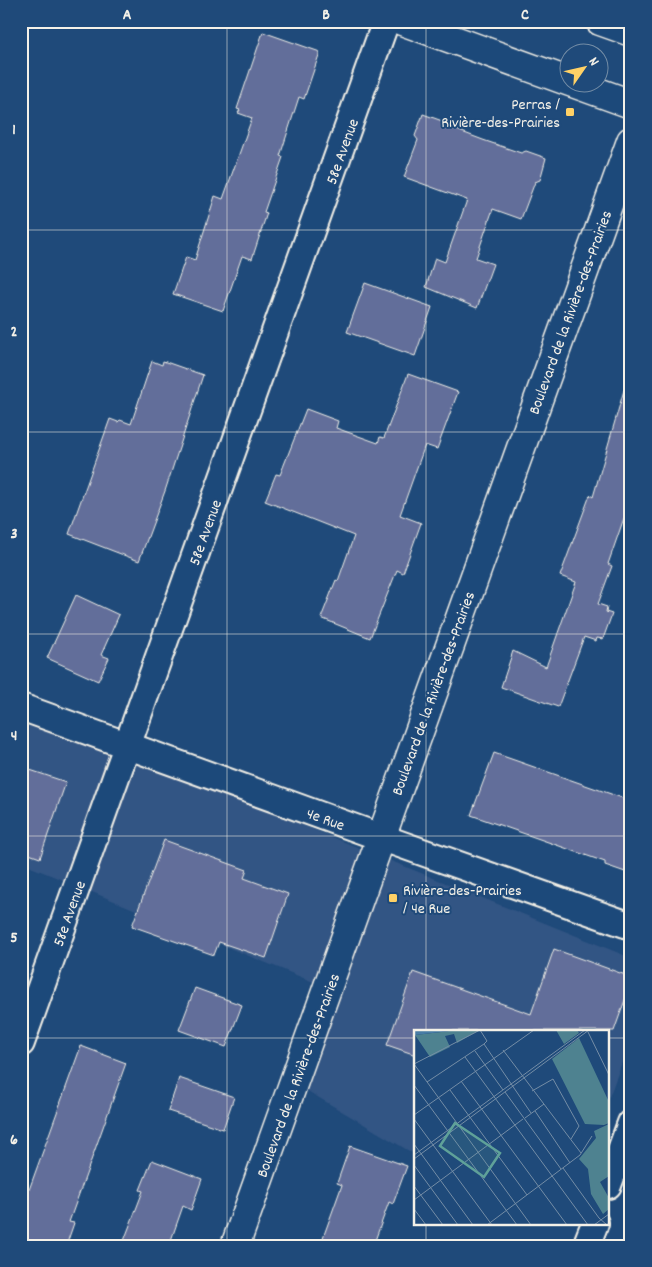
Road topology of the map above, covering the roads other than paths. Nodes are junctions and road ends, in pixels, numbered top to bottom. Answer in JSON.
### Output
{"nodes":[{"id":1,"x":386,"y":21,"type":"edge"},
{"id":2,"x":402,"y":21,"type":"edge"},
{"id":3,"x":600,"y":21,"type":"edge"},
{"id":4,"x":631,"y":32,"type":"edge"},
{"id":5,"x":560,"y":78,"type":"edge"},
{"id":6,"x":598,"y":92,"type":"edge"},
{"id":7,"x":631,"y":104,"type":"edge"},
{"id":8,"x":631,"y":141,"type":"edge"},
{"id":9,"x":21,"y":707,"type":"edge"},
{"id":10,"x":128,"y":746,"type":"junction"},
{"id":11,"x":380,"y":837,"type":"junction"},
{"id":12,"x":631,"y":926,"type":"edge"},
{"id":13,"x":21,"y":1042,"type":"edge"},
{"id":14,"x":631,"y":1123,"type":"edge"},
{"id":15,"x":610,"y":1180,"type":"edge"},
{"id":16,"x":594,"y":1224,"type":"edge"},
{"id":17,"x":235,"y":1246,"type":"edge"},
{"id":18,"x":586,"y":1246,"type":"edge"}],
"edges":[{"from":1,"to":10,"type":"street","name":"58e Avenue"},
{"from":2,"to":5,"type":"street"},
{"from":3,"to":4,"type":"street"},
{"from":6,"to":7,"type":"street"},
{"from":8,"to":11,"type":"street","name":"Boulevard de la Rivière-des-Prairies"},
{"from":9,"to":10,"type":"street","name":"4e Rue"},
{"from":10,"to":11,"type":"street","name":"4e Rue"},
{"from":10,"to":13,"type":"street","name":"58e Avenue"},
{"from":11,"to":12,"type":"street","name":"4e Rue"},
{"from":11,"to":17,"type":"street","name":"Boulevard de la Rivière-des-Prairies"},
{"from":14,"to":15,"type":"street"},
{"from":16,"to":18,"type":"street"}]}
